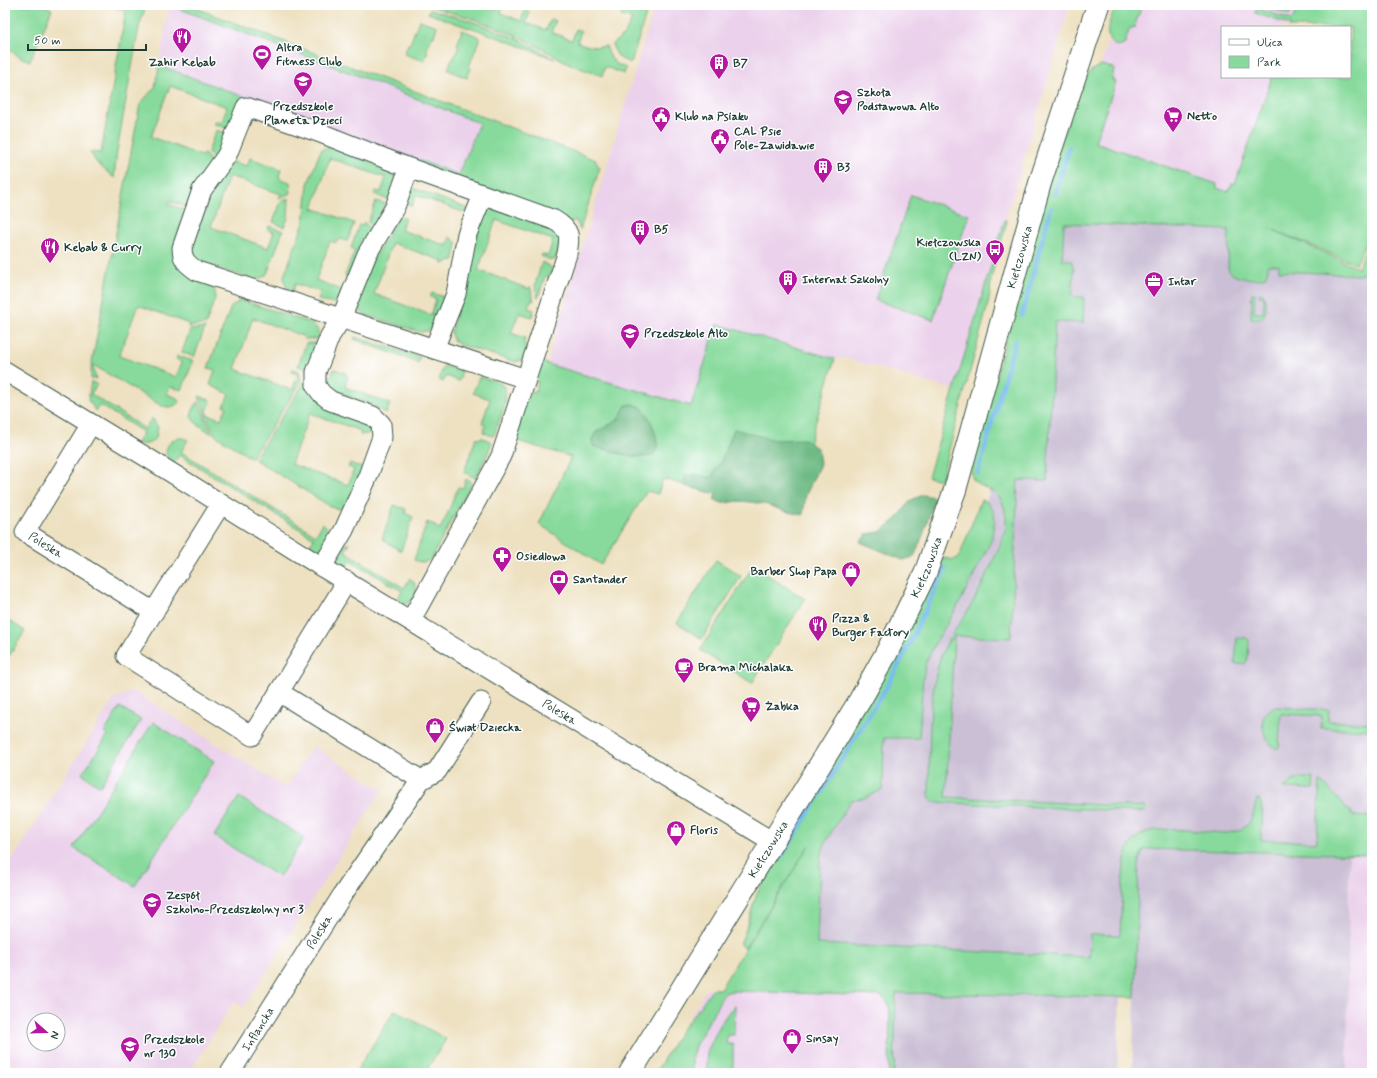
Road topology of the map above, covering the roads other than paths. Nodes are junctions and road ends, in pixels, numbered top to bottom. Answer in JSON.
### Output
{"nodes":[{"id":1,"x":1098,"y":5,"type":"edge"},
{"id":2,"x":409,"y":168,"type":"junction"},
{"id":3,"x":484,"y":195,"type":"junction"},
{"id":4,"x":342,"y":319,"type":"junction"},
{"id":5,"x":434,"y":349,"type":"junction"},
{"id":6,"x":5,"y":371,"type":"edge"},
{"id":7,"x":526,"y":379,"type":"junction"},
{"id":8,"x":90,"y":424,"type":"junction"},
{"id":9,"x":221,"y":504,"type":"junction"},
{"id":10,"x":322,"y":566,"type":"junction"},
{"id":11,"x":347,"y":581,"type":"junction"},
{"id":12,"x":154,"y":612,"type":"junction"},
{"id":13,"x":411,"y":620,"type":"junction"},
{"id":14,"x":279,"y":692,"type":"junction"},
{"id":15,"x":481,"y":702,"type":"dead end"},
{"id":16,"x":421,"y":780,"type":"junction"},
{"id":17,"x":773,"y":842,"type":"junction"},
{"id":18,"x":285,"y":984,"type":"joint"},
{"id":19,"x":230,"y":1073,"type":"edge"},
{"id":20,"x":630,"y":1073,"type":"edge"}],
"edges":[{"from":1,"to":17,"type":"street","name":"Kiełczowska"},
{"from":2,"to":3,"type":"street"},
{"from":2,"to":4,"type":"street"},
{"from":2,"to":4,"type":"street"},
{"from":3,"to":5,"type":"street"},
{"from":3,"to":7,"type":"street"},
{"from":4,"to":5,"type":"street"},
{"from":4,"to":10,"type":"street"},
{"from":5,"to":7,"type":"street"},
{"from":6,"to":8,"type":"street","name":"Poleska"},
{"from":7,"to":13,"type":"street"},
{"from":8,"to":9,"type":"street","name":"Poleska"},
{"from":8,"to":12,"type":"street","name":"Poleska"},
{"from":9,"to":10,"type":"street","name":"Poleska"},
{"from":9,"to":12,"type":"street"},
{"from":10,"to":11,"type":"street","name":"Poleska"},
{"from":11,"to":13,"type":"street","name":"Poleska"},
{"from":11,"to":14,"type":"street"},
{"from":12,"to":14,"type":"street"},
{"from":13,"to":17,"type":"street","name":"Poleska"},
{"from":14,"to":16,"type":"street"},
{"from":15,"to":16,"type":"street","name":"Poleska"},
{"from":16,"to":18,"type":"street","name":"Poleska"},
{"from":17,"to":20,"type":"street","name":"Kiełczowska"},
{"from":18,"to":19,"type":"street","name":"Inflancka"}]}
